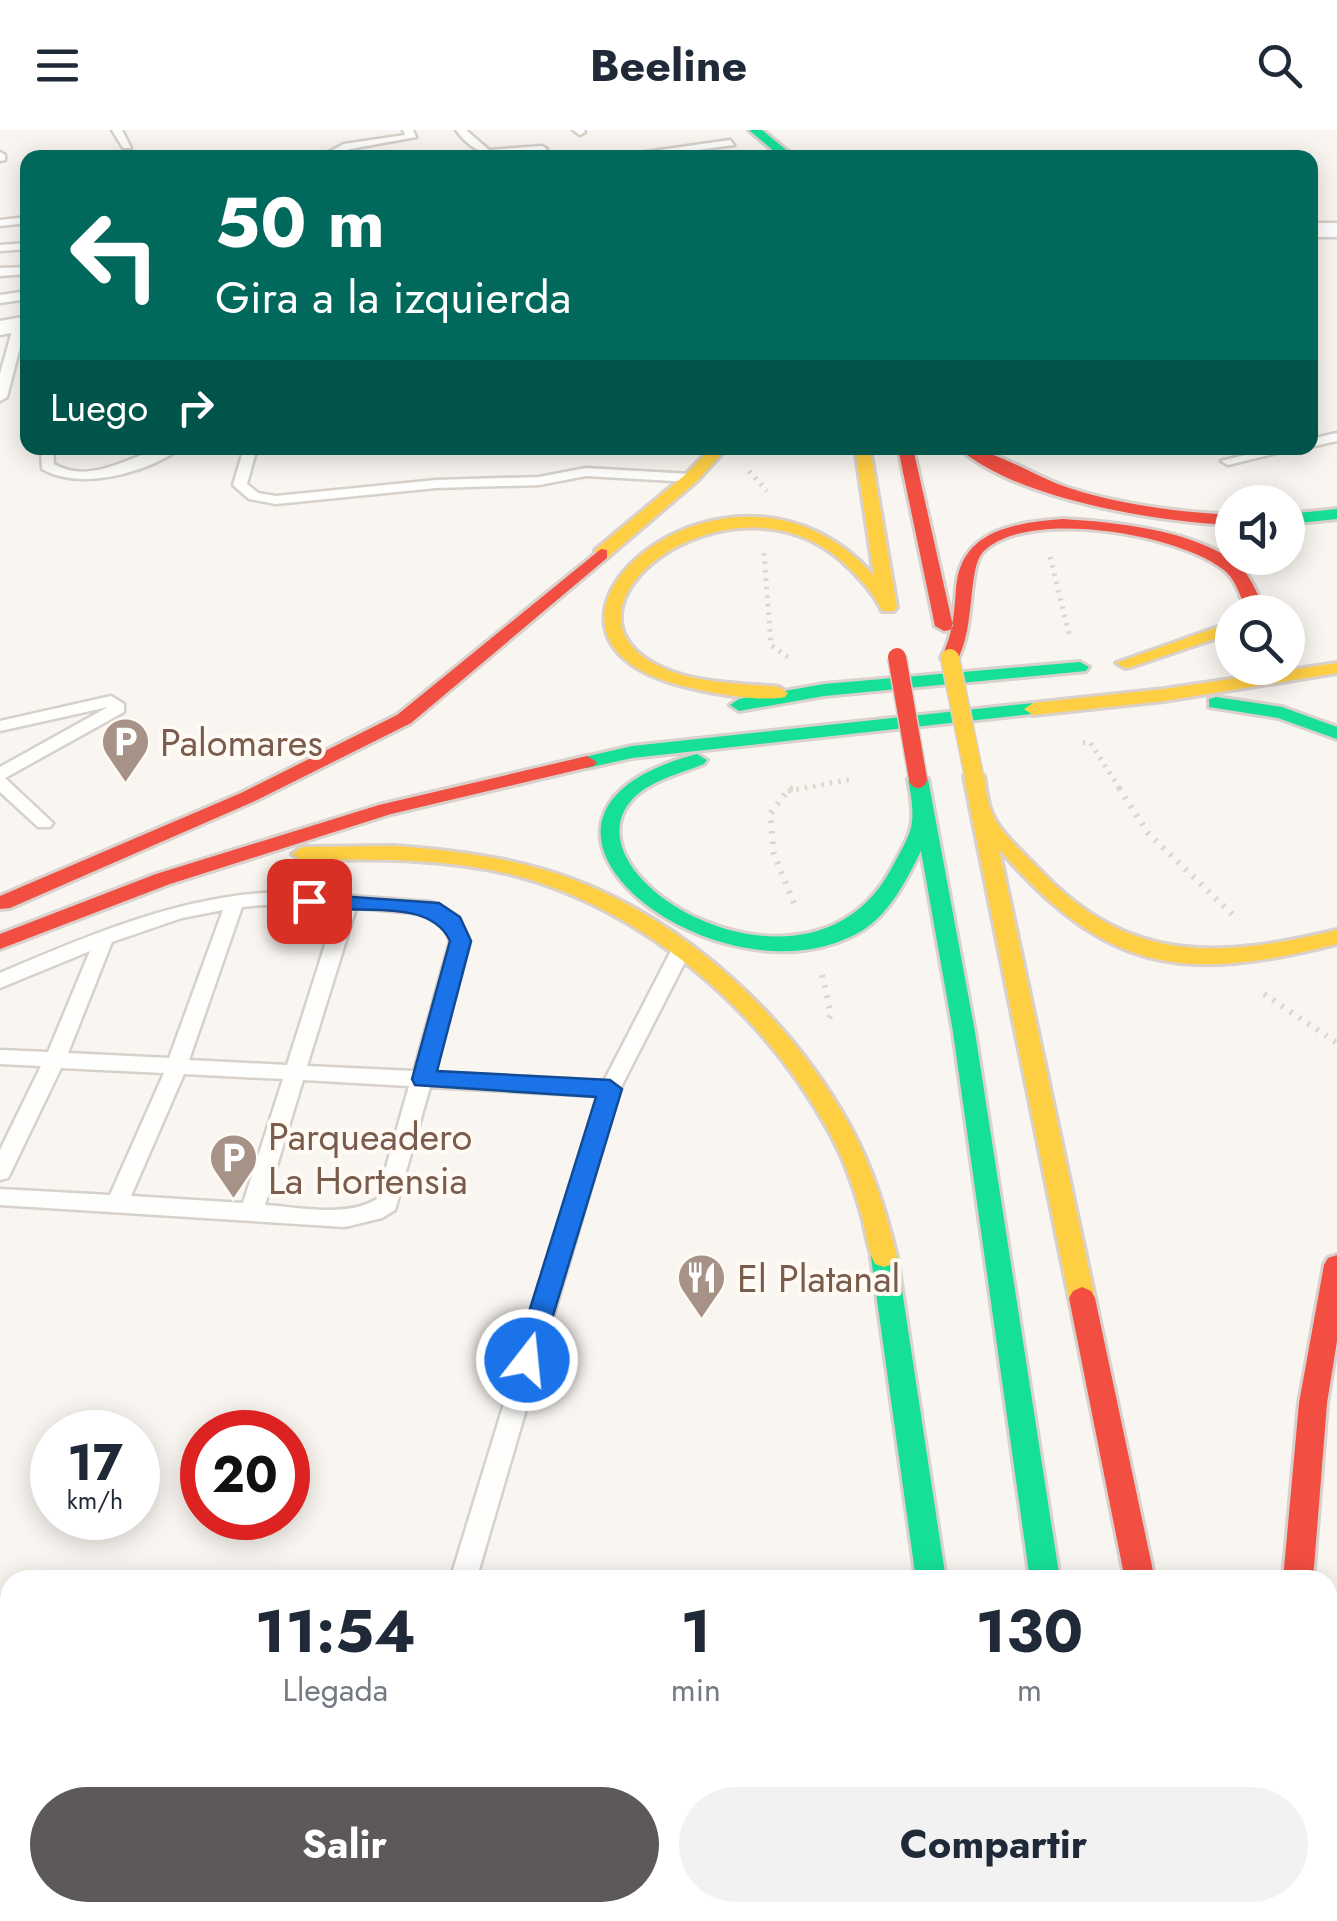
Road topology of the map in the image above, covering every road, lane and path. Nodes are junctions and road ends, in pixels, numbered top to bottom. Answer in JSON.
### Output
{"nodes":[{"id":1,"x":116,"y":130,"type":"edge"},
{"id":2,"x":408,"y":130,"type":"edge"},
{"id":3,"x":461,"y":130,"type":"edge"},
{"id":4,"x":755,"y":130,"type":"edge"},
{"id":5,"x":534,"y":139,"type":"dead end"},
{"id":6,"x":384,"y":140,"type":"junction"},
{"id":7,"x":733,"y":145,"type":"edge"},
{"id":8,"x":127,"y":146,"type":"dead end"},
{"id":9,"x":339,"y":150,"type":"edge"},
{"id":10,"x":391,"y":150,"type":"edge"},
{"id":11,"x":476,"y":150,"type":"edge"},
{"id":12,"x":527,"y":150,"type":"edge"},
{"id":13,"x":673,"y":150,"type":"edge"},
{"id":14,"x":780,"y":150,"type":"edge"},
{"id":15,"x":15,"y":332,"type":"edge"},
{"id":16,"x":0,"y":397,"type":"edge"},
{"id":17,"x":47,"y":455,"type":"edge"},
{"id":18,"x":154,"y":455,"type":"edge"},
{"id":19,"x":248,"y":455,"type":"edge"},
{"id":20,"x":712,"y":455,"type":"edge"},
{"id":21,"x":863,"y":455,"type":"edge"},
{"id":22,"x":906,"y":455,"type":"edge"},
{"id":23,"x":981,"y":455,"type":"edge"},
{"id":24,"x":1257,"y":455,"type":"edge"},
{"id":25,"x":1228,"y":461,"type":"dead end"},
{"id":26,"x":691,"y":478,"type":"junction"},
{"id":27,"x":1337,"y":514,"type":"edge"},
{"id":28,"x":1305,"y":517,"type":"edge"},
{"id":29,"x":1215,"y":519,"type":"edge"},
{"id":30,"x":763,"y":542,"type":"dead end"},
{"id":31,"x":1046,"y":546,"type":"dead end"},
{"id":32,"x":1249,"y":595,"type":"edge"},
{"id":33,"x":887,"y":601,"type":"junction"},
{"id":34,"x":1215,"y":633,"type":"edge"},
{"id":35,"x":1056,"y":636,"type":"dead end"},
{"id":36,"x":1215,"y":652,"type":"edge"},
{"id":37,"x":950,"y":658,"type":"junction"},
{"id":38,"x":805,"y":660,"type":"dead end"},
{"id":39,"x":1125,"y":663,"type":"junction"},
{"id":40,"x":1337,"y":668,"type":"edge"},
{"id":41,"x":792,"y":695,"type":"junction"},
{"id":42,"x":1164,"y":695,"type":"junction"},
{"id":43,"x":714,"y":709,"type":"dead end"},
{"id":44,"x":0,"y":726,"type":"edge"},
{"id":45,"x":1337,"y":733,"type":"edge"},
{"id":46,"x":752,"y":736,"type":"junction"},
{"id":47,"x":1074,"y":743,"type":"dead end"},
{"id":48,"x":0,"y":774,"type":"edge"},
{"id":49,"x":852,"y":779,"type":"dead end"},
{"id":50,"x":0,"y":782,"type":"edge"},
{"id":51,"x":982,"y":818,"type":"junction"},
{"id":52,"x":926,"y":819,"type":"junction"},
{"id":53,"x":44,"y":823,"type":"dead end"},
{"id":54,"x":203,"y":842,"type":"dead end"},
{"id":55,"x":210,"y":866,"type":"junction"},
{"id":56,"x":236,"y":901,"type":"junction"},
{"id":57,"x":348,"y":903,"type":"junction"},
{"id":58,"x":0,"y":904,"type":"edge"},
{"id":59,"x":1234,"y":916,"type":"dead end"},
{"id":60,"x":0,"y":917,"type":"edge"},
{"id":61,"x":799,"y":917,"type":"dead end"},
{"id":62,"x":1337,"y":937,"type":"edge"},
{"id":63,"x":103,"y":941,"type":"junction"},
{"id":64,"x":0,"y":942,"type":"edge"},
{"id":65,"x":681,"y":950,"type":"junction"},
{"id":66,"x":0,"y":981,"type":"edge"},
{"id":67,"x":1263,"y":993,"type":"dead end"},
{"id":68,"x":1337,"y":1043,"type":"edge"},
{"id":69,"x":0,"y":1057,"type":"edge"},
{"id":70,"x":55,"y":1060,"type":"junction"},
{"id":71,"x":176,"y":1066,"type":"junction"},
{"id":72,"x":293,"y":1072,"type":"junction"},
{"id":73,"x":424,"y":1079,"type":"junction"},
{"id":74,"x":610,"y":1089,"type":"junction"},
{"id":75,"x":0,"y":1172,"type":"edge"},
{"id":76,"x":0,"y":1197,"type":"edge"},
{"id":77,"x":117,"y":1204,"type":"junction"},
{"id":78,"x":251,"y":1212,"type":"junction"},
{"id":79,"x":1337,"y":1265,"type":"edge"},
{"id":80,"x":466,"y":1570,"type":"edge"},
{"id":81,"x":930,"y":1570,"type":"edge"},
{"id":82,"x":1043,"y":1570,"type":"edge"},
{"id":83,"x":1138,"y":1570,"type":"edge"},
{"id":84,"x":1299,"y":1570,"type":"edge"}],
"edges":[{"from":1,"to":8,"type":"lane"},
{"from":2,"to":6,"type":"lane"},
{"from":3,"to":11,"type":"lane"},
{"from":4,"to":14,"type":"main road"},
{"from":5,"to":12,"type":"lane"},
{"from":6,"to":9,"type":"lane"},
{"from":6,"to":10,"type":"lane"},
{"from":7,"to":13,"type":"lane"},
{"from":15,"to":16,"type":"lane"},
{"from":17,"to":18,"type":"lane"},
{"from":19,"to":26,"type":"lane"},
{"from":20,"to":26,"type":"main road"},
{"from":21,"to":33,"type":"main road"},
{"from":22,"to":37,"type":"main road"},
{"from":23,"to":29,"type":"main road"},
{"from":24,"to":25,"type":"lane"},
{"from":26,"to":58,"type":"main road"},
{"from":27,"to":28,"type":"main road"},
{"from":30,"to":38,"type":"path"},
{"from":31,"to":35,"type":"path"},
{"from":32,"to":37,"type":"main road"},
{"from":33,"to":41,"type":"main road"},
{"from":33,"to":52,"type":"main road","bridge":true},
{"from":34,"to":39,"type":"main road"},
{"from":36,"to":39,"type":"main road"},
{"from":37,"to":51,"type":"main road","bridge":true},
{"from":39,"to":41,"type":"main road"},
{"from":40,"to":42,"type":"main road"},
{"from":41,"to":43,"type":"main road"},
{"from":42,"to":45,"type":"main road"},
{"from":42,"to":46,"type":"main road"},
{"from":44,"to":48,"type":"lane"},
{"from":46,"to":52,"type":"main road"},
{"from":46,"to":55,"type":"main road"},
{"from":47,"to":59,"type":"path"},
{"from":49,"to":61,"type":"path"},
{"from":50,"to":53,"type":"lane"},
{"from":51,"to":62,"type":"main road"},
{"from":51,"to":83,"type":"main road"},
{"from":52,"to":82,"type":"main road"},
{"from":54,"to":60,"type":"main road"},
{"from":55,"to":64,"type":"main road"},
{"from":55,"to":65,"type":"main road"},
{"from":56,"to":57,"type":"lane"},
{"from":56,"to":63,"type":"lane"},
{"from":56,"to":71,"type":"lane"},
{"from":57,"to":72,"type":"lane"},
{"from":57,"to":73,"type":"lane"},
{"from":63,"to":66,"type":"lane"},
{"from":63,"to":70,"type":"lane"},
{"from":65,"to":74,"type":"lane"},
{"from":65,"to":81,"type":"main road"},
{"from":67,"to":68,"type":"path"},
{"from":69,"to":70,"type":"lane"},
{"from":70,"to":71,"type":"lane"},
{"from":70,"to":75,"type":"lane"},
{"from":71,"to":72,"type":"lane"},
{"from":71,"to":77,"type":"lane"},
{"from":72,"to":73,"type":"lane"},
{"from":72,"to":78,"type":"lane"},
{"from":73,"to":74,"type":"lane"},
{"from":73,"to":78,"type":"lane"},
{"from":74,"to":80,"type":"lane"},
{"from":76,"to":77,"type":"lane"},
{"from":77,"to":78,"type":"lane"},
{"from":79,"to":84,"type":"main road"}]}
